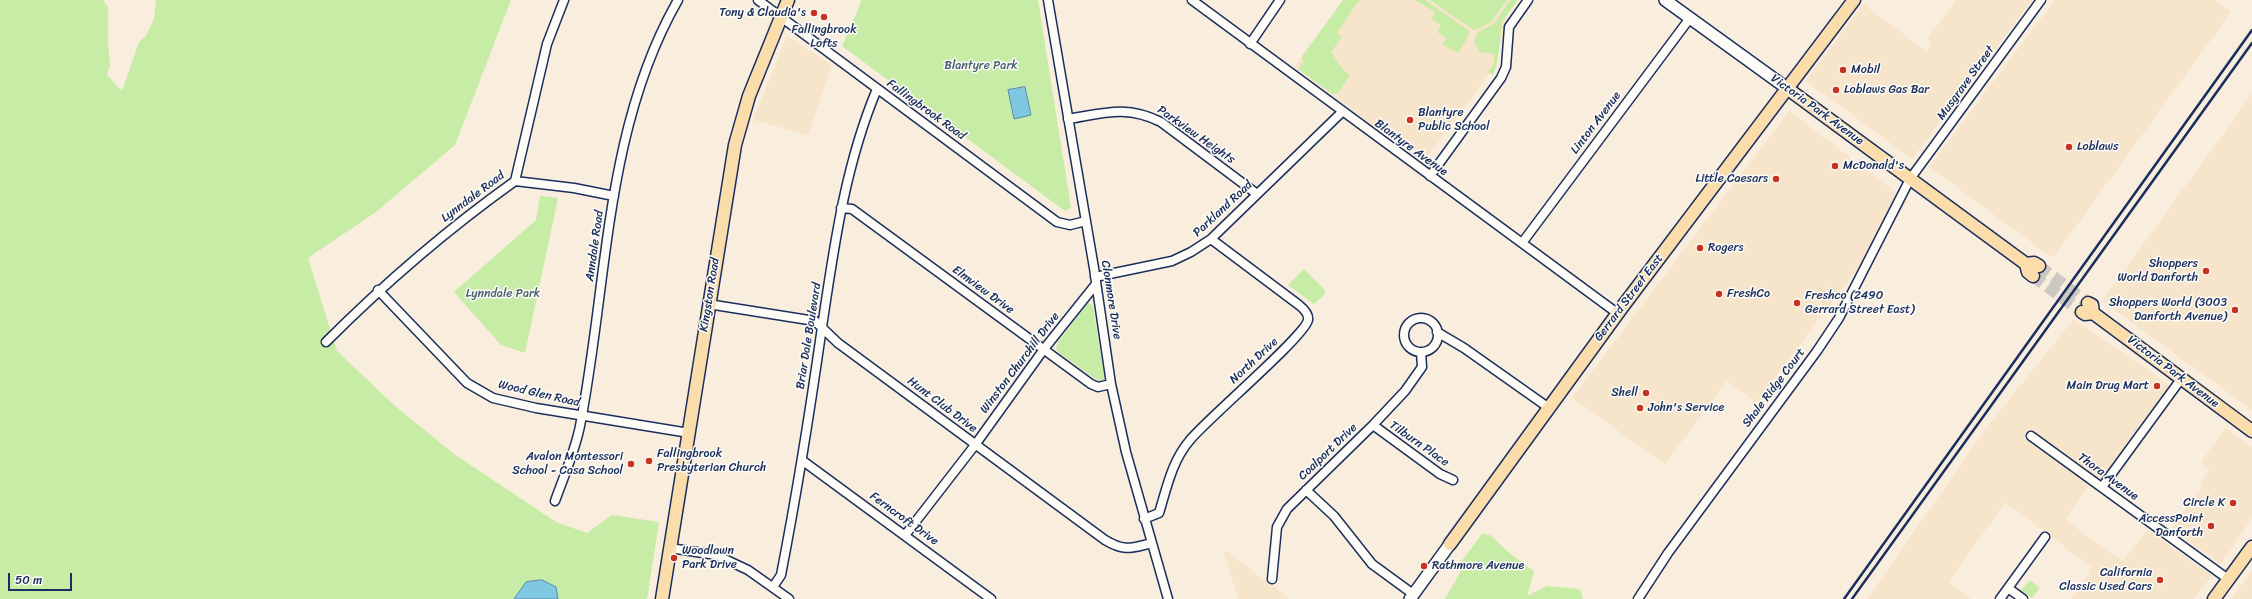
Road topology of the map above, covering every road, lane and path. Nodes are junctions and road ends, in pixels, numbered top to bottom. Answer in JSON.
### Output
{"nodes":[{"id":1,"x":564,"y":0,"type":"edge"},
{"id":2,"x":678,"y":0,"type":"edge"},
{"id":3,"x":758,"y":0,"type":"edge"},
{"id":4,"x":788,"y":0,"type":"edge"},
{"id":5,"x":1048,"y":0,"type":"edge"},
{"id":6,"x":1192,"y":0,"type":"edge"},
{"id":7,"x":1280,"y":0,"type":"edge"},
{"id":8,"x":1528,"y":0,"type":"edge"},
{"id":9,"x":1665,"y":0,"type":"edge"},
{"id":10,"x":2041,"y":0,"type":"edge"},
{"id":11,"x":1851,"y":1,"type":"edge"},
{"id":12,"x":780,"y":16,"type":"junction"},
{"id":13,"x":1690,"y":18,"type":"junction"},
{"id":14,"x":1250,"y":44,"type":"junction"},
{"id":15,"x":877,"y":89,"type":"junction"},
{"id":16,"x":1788,"y":89,"type":"junction"},
{"id":17,"x":1342,"y":112,"type":"junction"},
{"id":18,"x":1068,"y":119,"type":"junction"},
{"id":19,"x":1430,"y":176,"type":"junction"},
{"id":20,"x":1910,"y":179,"type":"junction"},
{"id":21,"x":515,"y":181,"type":"junction"},
{"id":22,"x":1257,"y":194,"type":"junction"},
{"id":23,"x":614,"y":196,"type":"junction"},
{"id":24,"x":841,"y":208,"type":"junction"},
{"id":25,"x":1086,"y":222,"type":"junction"},
{"id":26,"x":1211,"y":239,"type":"junction"},
{"id":27,"x":1522,"y":243,"type":"junction"},
{"id":28,"x":2036,"y":271,"type":"tunnel mouth"},
{"id":29,"x":1096,"y":280,"type":"junction"},
{"id":30,"x":378,"y":290,"type":"junction"},
{"id":31,"x":708,"y":304,"type":"junction"},
{"id":32,"x":2088,"y":309,"type":"tunnel mouth"},
{"id":33,"x":1617,"y":313,"type":"junction"},
{"id":34,"x":822,"y":328,"type":"junction"},
{"id":35,"x":1438,"y":332,"type":"junction"},
{"id":36,"x":326,"y":342,"type":"dead end"},
{"id":37,"x":1044,"y":349,"type":"junction"},
{"id":38,"x":1421,"y":352,"type":"junction"},
{"id":39,"x":2181,"y":379,"type":"junction"},
{"id":40,"x":1111,"y":384,"type":"junction"},
{"id":41,"x":1549,"y":408,"type":"junction"},
{"id":42,"x":582,"y":416,"type":"junction"},
{"id":43,"x":1373,"y":425,"type":"junction"},
{"id":44,"x":2252,"y":431,"type":"edge"},
{"id":45,"x":689,"y":433,"type":"junction"},
{"id":46,"x":2031,"y":436,"type":"dead end"},
{"id":47,"x":975,"y":445,"type":"junction"},
{"id":48,"x":803,"y":461,"type":"junction"},
{"id":49,"x":1453,"y":480,"type":"dead end"},
{"id":50,"x":2102,"y":487,"type":"junction"},
{"id":51,"x":1306,"y":490,"type":"junction"},
{"id":52,"x":555,"y":501,"type":"dead end"},
{"id":53,"x":1144,"y":519,"type":"junction"},
{"id":54,"x":906,"y":534,"type":"junction"},
{"id":55,"x":2045,"y":537,"type":"dead end"},
{"id":56,"x":1152,"y":543,"type":"junction"},
{"id":57,"x":1450,"y":544,"type":"joint"},
{"id":58,"x":2252,"y":547,"type":"edge"},
{"id":59,"x":670,"y":548,"type":"junction"},
{"id":60,"x":1272,"y":579,"type":"dead end"},
{"id":61,"x":2228,"y":579,"type":"junction"},
{"id":62,"x":773,"y":587,"type":"junction"},
{"id":63,"x":2008,"y":588,"type":"junction"},
{"id":64,"x":1412,"y":597,"type":"edge"},
{"id":65,"x":662,"y":599,"type":"edge"},
{"id":66,"x":789,"y":599,"type":"edge"},
{"id":67,"x":991,"y":599,"type":"edge"},
{"id":68,"x":1168,"y":599,"type":"edge"},
{"id":69,"x":1638,"y":599,"type":"edge"},
{"id":70,"x":2000,"y":599,"type":"edge"},
{"id":71,"x":2023,"y":599,"type":"edge"},
{"id":72,"x":2214,"y":599,"type":"edge"}],
"edges":[{"from":1,"to":21,"type":"street","name":"Lynndale Road"},
{"from":2,"to":23,"type":"street","name":"Anndale Road"},
{"from":3,"to":12,"type":"street","name":"Fallingbrook Road"},
{"from":4,"to":12,"type":"main road","name":"Kingston Road"},
{"from":5,"to":18,"type":"street","name":"Clonmore Drive"},
{"from":6,"to":14,"type":"street","name":"Blantyre Avenue"},
{"from":7,"to":14,"type":"street"},
{"from":8,"to":19,"type":"street"},
{"from":9,"to":13,"type":"street","name":"Victoria Park Avenue"},
{"from":10,"to":20,"type":"street","name":"Musgrave Street"},
{"from":11,"to":16,"type":"main road","name":"Gerrard Street East"},
{"from":12,"to":15,"type":"street","name":"Fallingbrook Road"},
{"from":12,"to":31,"type":"main road","name":"Kingston Road"},
{"from":13,"to":16,"type":"street","name":"Victoria Park Avenue"},
{"from":13,"to":27,"type":"street","name":"Linton Avenue"},
{"from":14,"to":17,"type":"street","name":"Blantyre Avenue"},
{"from":15,"to":24,"type":"street","name":"Briar Dale Boulevard"},
{"from":15,"to":25,"type":"street","name":"Fallingbrook Road"},
{"from":16,"to":20,"type":"main road","name":"Victoria Park Avenue"},
{"from":16,"to":33,"type":"main road","name":"Gerrard Street East"},
{"from":17,"to":19,"type":"street","name":"Blantyre Avenue"},
{"from":17,"to":22,"type":"street","name":"Parkland Road"},
{"from":18,"to":22,"type":"street","name":"Parkview Heights"},
{"from":18,"to":25,"type":"street","name":"Clonmore Drive"},
{"from":19,"to":27,"type":"street","name":"Blantyre Avenue"},
{"from":20,"to":28,"type":"main road","name":"Victoria Park Avenue"},
{"from":20,"to":69,"type":"street","name":"Shale Ridge Court"},
{"from":21,"to":23,"type":"street"},
{"from":21,"to":30,"type":"street","name":"Lynndale Road"},
{"from":22,"to":26,"type":"street","name":"Parkland Road"},
{"from":23,"to":42,"type":"street","name":"Anndale Road"},
{"from":24,"to":34,"type":"street","name":"Briar Dale Boulevard"},
{"from":24,"to":37,"type":"street","name":"Elmview Drive"},
{"from":25,"to":29,"type":"street","name":"Clonmore Drive"},
{"from":26,"to":29,"type":"street","name":"Parkland Road"},
{"from":26,"to":53,"type":"street","name":"North Drive"},
{"from":27,"to":33,"type":"street","name":"Blantyre Avenue"},
{"from":29,"to":37,"type":"street","name":"Winston Churchill Drive"},
{"from":29,"to":40,"type":"street","name":"Clonmore Drive"},
{"from":30,"to":36,"type":"street","name":"Lynndale Road"},
{"from":30,"to":42,"type":"street","name":"Wood Glen Road"},
{"from":31,"to":34,"type":"street","name":"Hunt Club Drive"},
{"from":31,"to":45,"type":"main road","name":"Kingston Road"},
{"from":32,"to":39,"type":"main road","name":"Victoria Park Avenue"},
{"from":33,"to":41,"type":"main road","name":"Gerrard Street East"},
{"from":34,"to":47,"type":"street","name":"Hunt Club Drive"},
{"from":34,"to":48,"type":"street","name":"Briar Dale Boulevard"},
{"from":35,"to":38,"type":"street"},
{"from":35,"to":38,"type":"street"},
{"from":35,"to":41,"type":"street"},
{"from":37,"to":40,"type":"street","name":"Elmview Drive"},
{"from":37,"to":47,"type":"street","name":"Winston Churchill Drive"},
{"from":38,"to":43,"type":"street","name":"Coalport Drive"},
{"from":39,"to":44,"type":"main road","name":"Victoria Park Avenue"},
{"from":39,"to":50,"type":"street"},
{"from":40,"to":53,"type":"street","name":"Clonmore Drive"},
{"from":41,"to":57,"type":"main road","name":"Gerrard Street East"},
{"from":42,"to":45,"type":"street","name":"Wood Glen Road"},
{"from":42,"to":52,"type":"street","name":"Anndale Road"},
{"from":43,"to":49,"type":"street","name":"Tilburn Place"},
{"from":43,"to":51,"type":"street","name":"Coalport Drive"},
{"from":45,"to":59,"type":"main road","name":"Kingston Road"},
{"from":46,"to":50,"type":"street","name":"Thora Avenue"},
{"from":47,"to":54,"type":"street","name":"Winston Churchill Drive"},
{"from":47,"to":56,"type":"street","name":"Hunt Club Drive"},
{"from":48,"to":54,"type":"street","name":"Ferncroft Drive"},
{"from":48,"to":62,"type":"street","name":"Briar Dale Boulevard"},
{"from":50,"to":61,"type":"street","name":"Thora Avenue"},
{"from":51,"to":60,"type":"street","name":"Coalport Drive"},
{"from":51,"to":64,"type":"street"},
{"from":53,"to":56,"type":"street","name":"Clonmore Drive"},
{"from":54,"to":67,"type":"street","name":"Ferncroft Drive"},
{"from":55,"to":63,"type":"street"},
{"from":56,"to":68,"type":"street","name":"Clonmore Drive"},
{"from":57,"to":64,"type":"street","name":"Gerrard Street East"},
{"from":58,"to":61,"type":"main road"},
{"from":59,"to":62,"type":"street"},
{"from":59,"to":65,"type":"main road","name":"Kingston Road"},
{"from":61,"to":72,"type":"main road"},
{"from":62,"to":66,"type":"street"},
{"from":63,"to":70,"type":"street"},
{"from":63,"to":71,"type":"street"}]}
